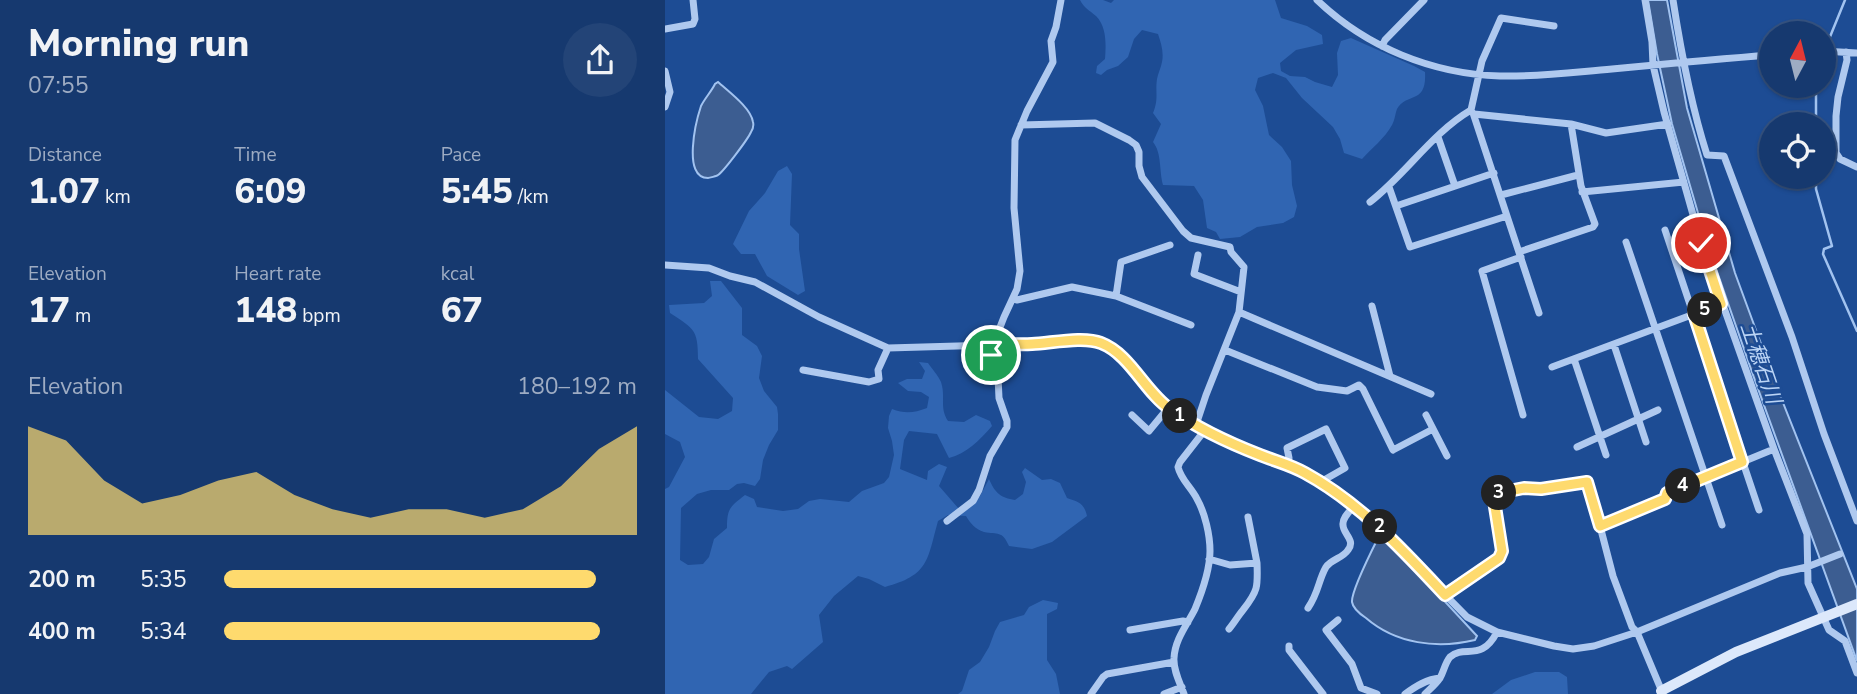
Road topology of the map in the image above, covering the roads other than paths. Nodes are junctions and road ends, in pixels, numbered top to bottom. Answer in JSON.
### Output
{"nodes":[{"id":1,"x":693,"y":0,"type":"edge"},
{"id":2,"x":1061,"y":0,"type":"edge"},
{"id":3,"x":1317,"y":0,"type":"edge"},
{"id":4,"x":1424,"y":0,"type":"edge"},
{"id":5,"x":1645,"y":0,"type":"edge"},
{"id":6,"x":1673,"y":0,"type":"edge"},
{"id":7,"x":1553,"y":26,"type":"dead end"},
{"id":8,"x":665,"y":29,"type":"edge"},
{"id":9,"x":1383,"y":46,"type":"junction"},
{"id":10,"x":1836,"y":52,"type":"edge"},
{"id":11,"x":1846,"y":52,"type":"junction"},
{"id":12,"x":1857,"y":53,"type":"edge"},
{"id":13,"x":1759,"y":55,"type":"edge"},
{"id":14,"x":1683,"y":63,"type":"junction"},
{"id":15,"x":1655,"y":65,"type":"junction"},
{"id":16,"x":665,"y":71,"type":"edge"},
{"id":17,"x":1478,"y":74,"type":"junction"},
{"id":18,"x":665,"y":107,"type":"edge"},
{"id":19,"x":1472,"y":112,"type":"junction"},
{"id":20,"x":1571,"y":124,"type":"junction"},
{"id":21,"x":1668,"y":124,"type":"junction"},
{"id":22,"x":1021,"y":125,"type":"junction"},
{"id":23,"x":1438,"y":136,"type":"junction"},
{"id":24,"x":1857,"y":167,"type":"edge"},
{"id":25,"x":1494,"y":173,"type":"junction"},
{"id":26,"x":1578,"y":175,"type":"junction"},
{"id":27,"x":1684,"y":182,"type":"junction"},
{"id":28,"x":1455,"y":186,"type":"junction"},
{"id":29,"x":1389,"y":187,"type":"junction"},
{"id":30,"x":1582,"y":191,"type":"junction"},
{"id":31,"x":1501,"y":195,"type":"junction"},
{"id":32,"x":1370,"y":202,"type":"dead end"},
{"id":33,"x":1396,"y":205,"type":"junction"},
{"id":34,"x":1507,"y":216,"type":"junction"},
{"id":35,"x":1665,"y":230,"type":"dead end"},
{"id":36,"x":1626,"y":242,"type":"dead end"},
{"id":37,"x":1170,"y":246,"type":"dead end"},
{"id":38,"x":1198,"y":255,"type":"dead end"},
{"id":39,"x":1520,"y":255,"type":"junction"},
{"id":40,"x":665,"y":265,"type":"edge"},
{"id":41,"x":1241,"y":292,"type":"junction"},
{"id":42,"x":1116,"y":296,"type":"junction"},
{"id":43,"x":1013,"y":298,"type":"junction"},
{"id":44,"x":1721,"y":304,"type":"junction"},
{"id":45,"x":1372,"y":306,"type":"dead end"},
{"id":46,"x":1239,"y":312,"type":"junction"},
{"id":47,"x":1539,"y":313,"type":"dead end"},
{"id":48,"x":1694,"y":314,"type":"junction"},
{"id":49,"x":1191,"y":325,"type":"dead end"},
{"id":50,"x":1656,"y":329,"type":"junction"},
{"id":51,"x":994,"y":344,"type":"junction"},
{"id":52,"x":1614,"y":345,"type":"junction"},
{"id":53,"x":888,"y":348,"type":"junction"},
{"id":54,"x":1225,"y":350,"type":"junction"},
{"id":55,"x":1574,"y":359,"type":"junction"},
{"id":56,"x":1552,"y":367,"type":"dead end"},
{"id":57,"x":803,"y":370,"type":"dead end"},
{"id":58,"x":1391,"y":376,"type":"junction"},
{"id":59,"x":1431,"y":394,"type":"dead end"},
{"id":60,"x":1168,"y":408,"type":"junction"},
{"id":61,"x":1658,"y":410,"type":"dead end"},
{"id":62,"x":1132,"y":415,"type":"dead end"},
{"id":63,"x":1426,"y":415,"type":"dead end"},
{"id":64,"x":1523,"y":415,"type":"dead end"},
{"id":65,"x":1639,"y":419,"type":"junction"},
{"id":66,"x":1196,"y":425,"type":"junction"},
{"id":67,"x":1433,"y":429,"type":"junction"},
{"id":68,"x":1205,"y":430,"type":"junction"},
{"id":69,"x":1600,"y":437,"type":"junction"},
{"id":70,"x":1646,"y":442,"type":"dead end"},
{"id":71,"x":1577,"y":447,"type":"dead end"},
{"id":72,"x":1774,"y":449,"type":"junction"},
{"id":73,"x":1607,"y":454,"type":"dead end"},
{"id":74,"x":1447,"y":456,"type":"dead end"},
{"id":75,"x":1742,"y":462,"type":"junction"},
{"id":76,"x":1287,"y":465,"type":"junction"},
{"id":77,"x":1705,"y":477,"type":"junction"},
{"id":78,"x":1322,"y":484,"type":"junction"},
{"id":79,"x":1354,"y":506,"type":"junction"},
{"id":80,"x":1759,"y":510,"type":"dead end"},
{"id":81,"x":1248,"y":517,"type":"dead end"},
{"id":82,"x":947,"y":521,"type":"dead end"},
{"id":83,"x":1857,"y":521,"type":"edge"},
{"id":84,"x":1722,"y":525,"type":"dead end"},
{"id":85,"x":1600,"y":526,"type":"junction"},
{"id":86,"x":1840,"y":554,"type":"dead end"},
{"id":87,"x":1209,"y":559,"type":"junction"},
{"id":88,"x":1257,"y":563,"type":"junction"},
{"id":89,"x":1807,"y":567,"type":"junction"},
{"id":90,"x":1445,"y":595,"type":"junction"},
{"id":91,"x":1857,"y":604,"type":"edge"},
{"id":92,"x":1308,"y":608,"type":"dead end"},
{"id":93,"x":1824,"y":618,"type":"junction"},
{"id":94,"x":1338,"y":620,"type":"dead end"},
{"id":95,"x":1188,"y":622,"type":"junction"},
{"id":96,"x":1229,"y":629,"type":"dead end"},
{"id":97,"x":1130,"y":630,"type":"dead end"},
{"id":98,"x":1497,"y":632,"type":"junction"},
{"id":99,"x":1637,"y":632,"type":"junction"},
{"id":100,"x":1289,"y":646,"type":"dead end"},
{"id":101,"x":1174,"y":662,"type":"junction"},
{"id":102,"x":1857,"y":673,"type":"edge"},
{"id":103,"x":1440,"y":678,"type":"junction"},
{"id":104,"x":1183,"y":690,"type":"edge"},
{"id":105,"x":1662,"y":692,"type":"edge"},
{"id":106,"x":1091,"y":694,"type":"edge"},
{"id":107,"x":1164,"y":694,"type":"edge"},
{"id":108,"x":1324,"y":694,"type":"edge"},
{"id":109,"x":1377,"y":694,"type":"edge"},
{"id":110,"x":1405,"y":694,"type":"edge"},
{"id":111,"x":1425,"y":694,"type":"edge"}],
"edges":[{"from":1,"to":8,"type":"street"},
{"from":2,"to":22,"type":"street"},
{"from":3,"to":9,"type":"street"},
{"from":4,"to":9,"type":"street"},
{"from":5,"to":15,"type":"street"},
{"from":6,"to":14,"type":"street"},
{"from":7,"to":17,"type":"street"},
{"from":9,"to":17,"type":"street"},
{"from":10,"to":11,"type":"street"},
{"from":11,"to":12,"type":"street"},
{"from":11,"to":24,"type":"street"},
{"from":13,"to":14,"type":"street"},
{"from":14,"to":15,"type":"street"},
{"from":14,"to":83,"type":"street"},
{"from":15,"to":17,"type":"street"},
{"from":15,"to":21,"type":"street"},
{"from":16,"to":18,"type":"street"},
{"from":17,"to":19,"type":"street"},
{"from":19,"to":20,"type":"street"},
{"from":19,"to":23,"type":"street"},
{"from":19,"to":25,"type":"street"},
{"from":20,"to":21,"type":"street"},
{"from":20,"to":26,"type":"street"},
{"from":21,"to":27,"type":"street"},
{"from":22,"to":41,"type":"street"},
{"from":22,"to":43,"type":"street"},
{"from":23,"to":28,"type":"street"},
{"from":23,"to":29,"type":"street"},
{"from":25,"to":28,"type":"street"},
{"from":25,"to":31,"type":"street"},
{"from":26,"to":30,"type":"street"},
{"from":26,"to":31,"type":"street"},
{"from":27,"to":30,"type":"street"},
{"from":27,"to":44,"type":"street"},
{"from":28,"to":33,"type":"street"},
{"from":29,"to":32,"type":"street"},
{"from":29,"to":33,"type":"street"},
{"from":30,"to":39,"type":"street"},
{"from":31,"to":34,"type":"street"},
{"from":33,"to":34,"type":"street"},
{"from":34,"to":39,"type":"street"},
{"from":35,"to":48,"type":"street"},
{"from":36,"to":50,"type":"street"},
{"from":37,"to":42,"type":"street"},
{"from":38,"to":41,"type":"street"},
{"from":39,"to":47,"type":"street"},
{"from":39,"to":64,"type":"street"},
{"from":40,"to":53,"type":"street"},
{"from":41,"to":46,"type":"street"},
{"from":42,"to":43,"type":"street"},
{"from":42,"to":49,"type":"street"},
{"from":43,"to":51,"type":"street"},
{"from":44,"to":48,"type":"street"},
{"from":44,"to":72,"type":"street"},
{"from":45,"to":58,"type":"street"},
{"from":46,"to":54,"type":"street"},
{"from":46,"to":58,"type":"street"},
{"from":48,"to":50,"type":"street"},
{"from":48,"to":75,"type":"street"},
{"from":50,"to":52,"type":"street"},
{"from":50,"to":77,"type":"street"},
{"from":51,"to":53,"type":"street"},
{"from":51,"to":60,"type":"street"},
{"from":51,"to":82,"type":"street"},
{"from":52,"to":55,"type":"street"},
{"from":52,"to":65,"type":"street"},
{"from":53,"to":57,"type":"street"},
{"from":54,"to":66,"type":"street"},
{"from":54,"to":67,"type":"street"},
{"from":55,"to":56,"type":"street"},
{"from":55,"to":69,"type":"street"},
{"from":58,"to":59,"type":"street"},
{"from":60,"to":62,"type":"street"},
{"from":60,"to":66,"type":"street"},
{"from":61,"to":65,"type":"street"},
{"from":63,"to":67,"type":"street"},
{"from":65,"to":69,"type":"street"},
{"from":65,"to":70,"type":"street"},
{"from":66,"to":68,"type":"street"},
{"from":67,"to":74,"type":"street"},
{"from":68,"to":76,"type":"street"},
{"from":68,"to":87,"type":"street"},
{"from":69,"to":71,"type":"street"},
{"from":69,"to":73,"type":"street"},
{"from":72,"to":75,"type":"street"},
{"from":72,"to":89,"type":"street"},
{"from":75,"to":77,"type":"street"},
{"from":75,"to":80,"type":"street"},
{"from":76,"to":78,"type":"street"},
{"from":76,"to":78,"type":"street"},
{"from":77,"to":84,"type":"street"},
{"from":77,"to":85,"type":"street"},
{"from":78,"to":79,"type":"street"},
{"from":79,"to":90,"type":"street"},
{"from":79,"to":92,"type":"street"},
{"from":81,"to":88,"type":"street"},
{"from":85,"to":90,"type":"street"},
{"from":85,"to":99,"type":"street"},
{"from":86,"to":89,"type":"street"},
{"from":87,"to":88,"type":"street"},
{"from":87,"to":95,"type":"street"},
{"from":88,"to":96,"type":"street"},
{"from":89,"to":93,"type":"street"},
{"from":89,"to":99,"type":"street"},
{"from":90,"to":98,"type":"street"},
{"from":91,"to":93,"type":"street"},
{"from":93,"to":102,"type":"street"},
{"from":93,"to":105,"type":"street"},
{"from":94,"to":109,"type":"street"},
{"from":95,"to":97,"type":"street"},
{"from":95,"to":101,"type":"street"},
{"from":98,"to":99,"type":"street"},
{"from":98,"to":103,"type":"street"},
{"from":99,"to":105,"type":"street"},
{"from":100,"to":108,"type":"street"},
{"from":101,"to":104,"type":"street"},
{"from":101,"to":106,"type":"street"},
{"from":103,"to":110,"type":"street"},
{"from":103,"to":111,"type":"street"},
{"from":104,"to":107,"type":"street"}]}
